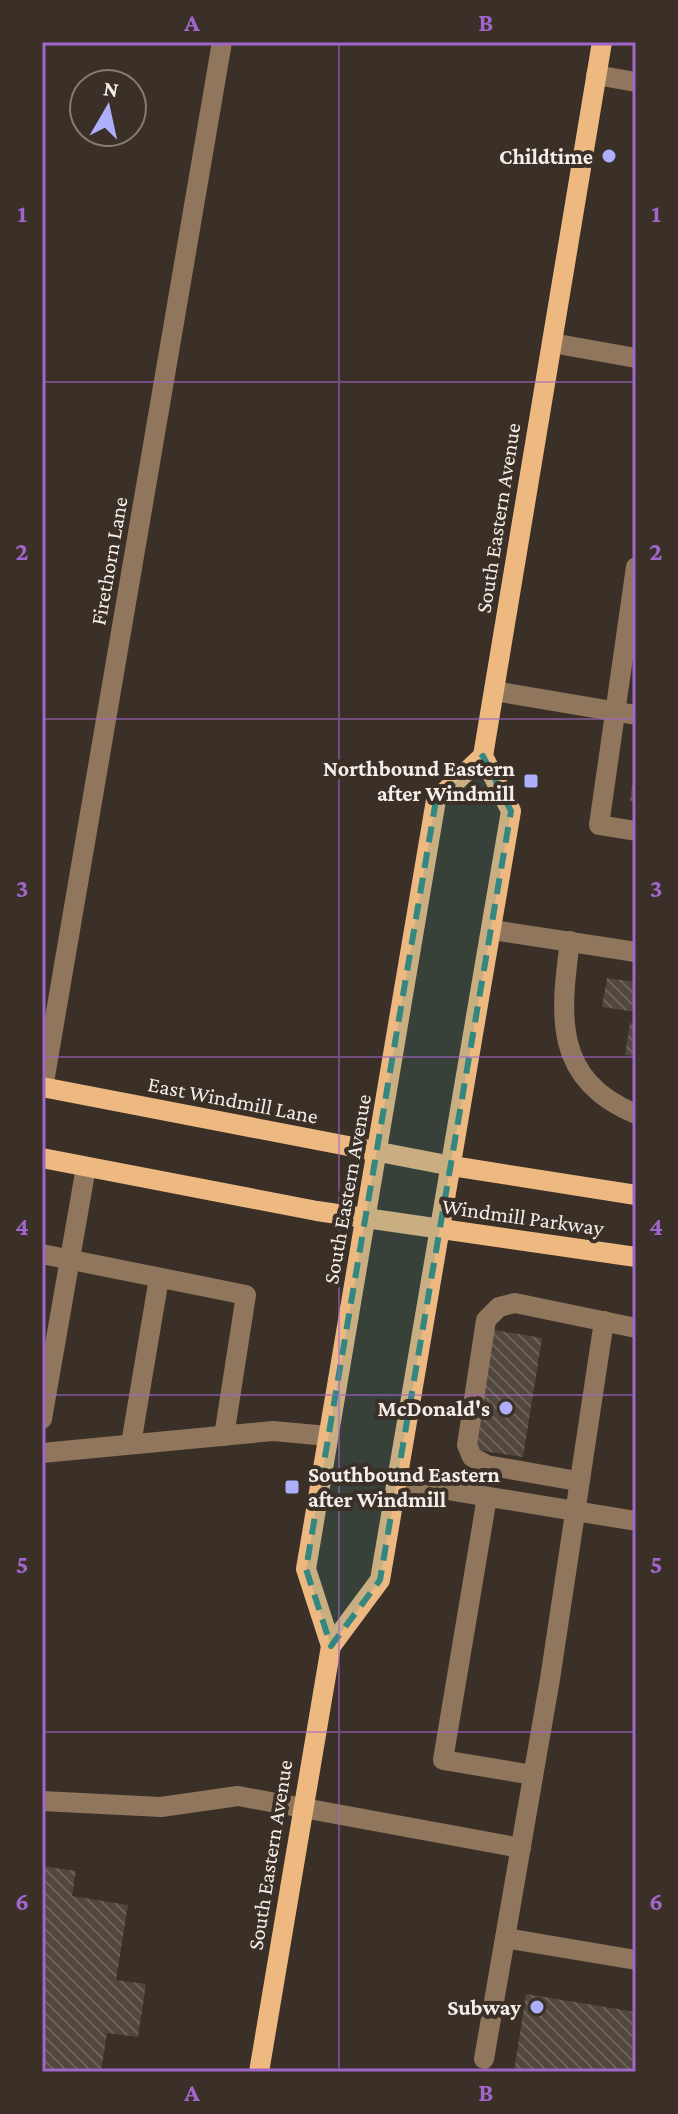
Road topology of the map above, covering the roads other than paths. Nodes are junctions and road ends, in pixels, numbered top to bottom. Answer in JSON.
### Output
{"nodes":[{"id":1,"x":222,"y":42,"type":"edge"},
{"id":2,"x":602,"y":42,"type":"edge"},
{"id":3,"x":596,"y":75,"type":"junction"},
{"id":4,"x":636,"y":82,"type":"edge"},
{"id":5,"x":552,"y":343,"type":"junction"},
{"id":6,"x":636,"y":358,"type":"edge"},
{"id":7,"x":636,"y":567,"type":"edge"},
{"id":8,"x":494,"y":691,"type":"junction"},
{"id":9,"x":626,"y":714,"type":"edge"},
{"id":10,"x":483,"y":756,"type":"junction"},
{"id":11,"x":636,"y":831,"type":"edge"},
{"id":12,"x":493,"y":930,"type":"junction"},
{"id":13,"x":570,"y":941,"type":"junction"},
{"id":14,"x":636,"y":952,"type":"edge"},
{"id":15,"x":42,"y":1088,"type":"edge"},
{"id":16,"x":636,"y":1114,"type":"edge"},
{"id":17,"x":377,"y":1152,"type":"junction"},
{"id":18,"x":42,"y":1158,"type":"edge"},
{"id":19,"x":415,"y":1159,"type":"joint"},
{"id":20,"x":452,"y":1166,"type":"junction"},
{"id":21,"x":86,"y":1167,"type":"junction"},
{"id":22,"x":636,"y":1195,"type":"edge"},
{"id":23,"x":367,"y":1219,"type":"junction"},
{"id":24,"x":442,"y":1230,"type":"junction"},
{"id":25,"x":42,"y":1254,"type":"edge"},
{"id":26,"x":636,"y":1257,"type":"edge"},
{"id":27,"x":68,"y":1259,"type":"junction"},
{"id":28,"x":159,"y":1278,"type":"junction"},
{"id":29,"x":604,"y":1321,"type":"junction"},
{"id":30,"x":636,"y":1328,"type":"edge"},
{"id":31,"x":42,"y":1419,"type":"edge"},
{"id":32,"x":224,"y":1436,"type":"junction"},
{"id":33,"x":328,"y":1436,"type":"junction"},
{"id":34,"x":131,"y":1444,"type":"junction"},
{"id":35,"x":42,"y":1453,"type":"edge"},
{"id":36,"x":577,"y":1481,"type":"junction"},
{"id":37,"x":399,"y":1482,"type":"junction"},
{"id":38,"x":487,"y":1497,"type":"junction"},
{"id":39,"x":574,"y":1511,"type":"junction"},
{"id":40,"x":635,"y":1518,"type":"edge"},
{"id":41,"x":331,"y":1646,"type":"junction"},
{"id":42,"x":533,"y":1775,"type":"junction"},
{"id":43,"x":42,"y":1801,"type":"edge"},
{"id":44,"x":301,"y":1807,"type":"junction"},
{"id":45,"x":521,"y":1848,"type":"junction"},
{"id":46,"x":505,"y":1938,"type":"junction"},
{"id":47,"x":636,"y":1960,"type":"edge"},
{"id":48,"x":484,"y":2059,"type":"dead end"},
{"id":49,"x":259,"y":2072,"type":"edge"}],
"edges":[{"from":1,"to":15,"type":"street","name":"Firethorn Lane"},
{"from":2,"to":3,"type":"main road","name":"South Eastern Avenue"},
{"from":3,"to":4,"type":"street"},
{"from":3,"to":5,"type":"main road","name":"South Eastern Avenue"},
{"from":5,"to":6,"type":"street"},
{"from":5,"to":8,"type":"main road","name":"South Eastern Avenue"},
{"from":7,"to":9,"type":"street"},
{"from":8,"to":9,"type":"street"},
{"from":8,"to":10,"type":"main road","name":"South Eastern Avenue"},
{"from":9,"to":11,"type":"street"},
{"from":10,"to":12,"type":"main road","name":"South Eastern Avenue"},
{"from":10,"to":17,"type":"main road","name":"South Eastern Avenue"},
{"from":12,"to":13,"type":"street"},
{"from":12,"to":20,"type":"main road","name":"South Eastern Avenue"},
{"from":13,"to":14,"type":"street"},
{"from":13,"to":16,"type":"street"},
{"from":15,"to":17,"type":"main road","name":"East Windmill Lane"},
{"from":17,"to":19,"type":"main road","name":"East Windmill Lane"},
{"from":17,"to":23,"type":"main road","name":"South Eastern Avenue"},
{"from":18,"to":21,"type":"main road"},
{"from":19,"to":20,"type":"main road","name":"Windmill Parkway"},
{"from":20,"to":22,"type":"main road","name":"Windmill Parkway"},
{"from":20,"to":24,"type":"main road","name":"South Eastern Avenue"},
{"from":21,"to":23,"type":"main road"},
{"from":21,"to":27,"type":"street"},
{"from":23,"to":24,"type":"main road","name":"Windmill Parkway"},
{"from":23,"to":33,"type":"main road","name":"South Eastern Avenue"},
{"from":24,"to":26,"type":"main road","name":"Windmill Parkway"},
{"from":24,"to":37,"type":"main road","name":"South Eastern Avenue"},
{"from":25,"to":27,"type":"street"},
{"from":27,"to":28,"type":"street"},
{"from":27,"to":31,"type":"street"},
{"from":28,"to":32,"type":"street"},
{"from":28,"to":34,"type":"street"},
{"from":29,"to":30,"type":"street"},
{"from":29,"to":36,"type":"street"},
{"from":29,"to":36,"type":"street"},
{"from":32,"to":33,"type":"street"},
{"from":32,"to":34,"type":"street"},
{"from":33,"to":41,"type":"main road","name":"South Eastern Avenue"},
{"from":34,"to":35,"type":"street"},
{"from":36,"to":39,"type":"street"},
{"from":37,"to":38,"type":"street"},
{"from":37,"to":41,"type":"main road","name":"South Eastern Avenue"},
{"from":38,"to":39,"type":"street"},
{"from":38,"to":42,"type":"street"},
{"from":39,"to":40,"type":"street"},
{"from":39,"to":42,"type":"street"},
{"from":41,"to":44,"type":"main road","name":"South Eastern Avenue"},
{"from":42,"to":45,"type":"street"},
{"from":43,"to":44,"type":"street"},
{"from":44,"to":45,"type":"street"},
{"from":44,"to":49,"type":"main road","name":"South Eastern Avenue"},
{"from":45,"to":46,"type":"street"},
{"from":46,"to":47,"type":"street"},
{"from":46,"to":48,"type":"street"}]}
